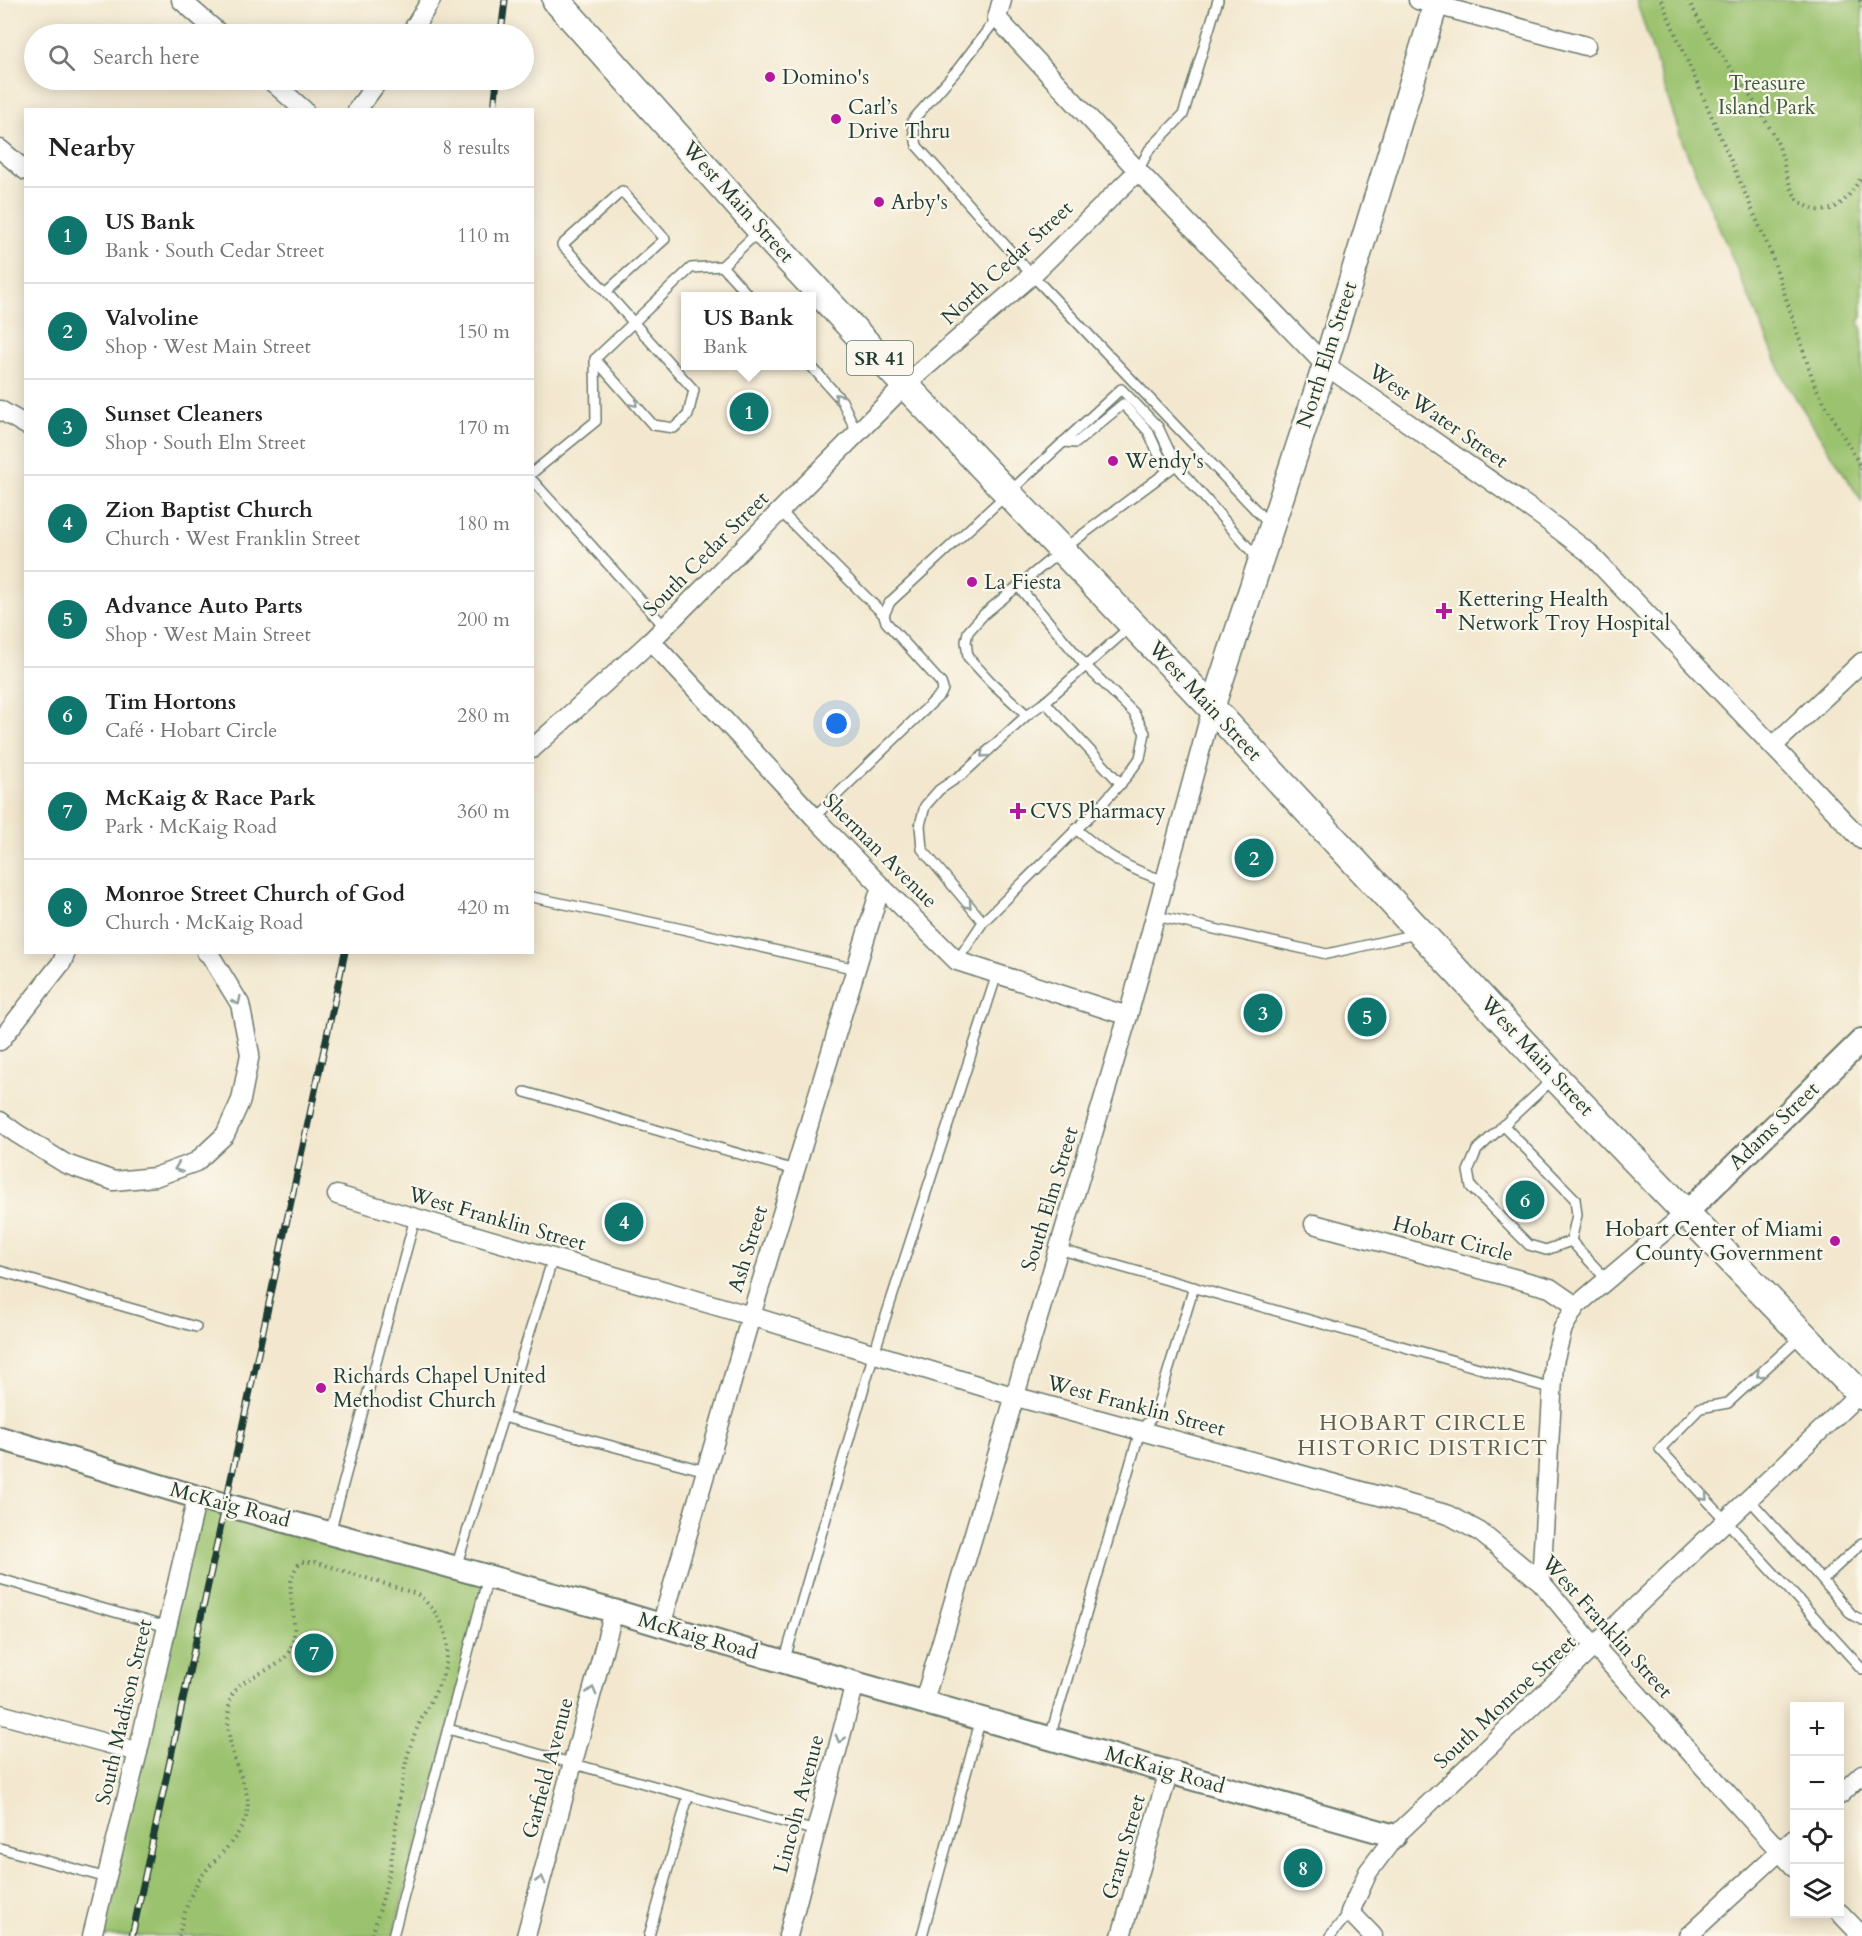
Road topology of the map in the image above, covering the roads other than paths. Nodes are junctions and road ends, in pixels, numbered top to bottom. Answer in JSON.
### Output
{"nodes":[{"id":1,"x":181,"y":0,"type":"edge"},
{"id":2,"x":430,"y":0,"type":"edge"},
{"id":3,"x":1002,"y":0,"type":"edge"},
{"id":4,"x":1218,"y":0,"type":"edge"},
{"id":5,"x":1430,"y":2,"type":"edge"},
{"id":6,"x":563,"y":4,"type":"edge"},
{"id":7,"x":996,"y":18,"type":"junction"},
{"id":8,"x":209,"y":24,"type":"edge"},
{"id":9,"x":416,"y":24,"type":"edge"},
{"id":10,"x":1586,"y":46,"type":"dead end"},
{"id":11,"x":281,"y":90,"type":"edge"},
{"id":12,"x":372,"y":90,"type":"edge"},
{"id":13,"x":302,"y":108,"type":"edge"},
{"id":14,"x":358,"y":108,"type":"edge"},
{"id":15,"x":0,"y":149,"type":"edge"},
{"id":16,"x":24,"y":169,"type":"edge"},
{"id":17,"x":1138,"y":171,"type":"junction"},
{"id":18,"x":761,"y":230,"type":"junction"},
{"id":19,"x":722,"y":267,"type":"junction"},
{"id":20,"x":1032,"y":275,"type":"junction"},
{"id":21,"x":607,"y":291,"type":"junction"},
{"id":22,"x":744,"y":292,"type":"edge"},
{"id":23,"x":633,"y":324,"type":"junction"},
{"id":24,"x":596,"y":359,"type":"junction"},
{"id":25,"x":1325,"y":365,"type":"junction"},
{"id":26,"x":815,"y":370,"type":"edge"},
{"id":27,"x":905,"y":386,"type":"junction"},
{"id":28,"x":0,"y":410,"type":"edge"},
{"id":29,"x":24,"y":424,"type":"edge"},
{"id":30,"x":857,"y":433,"type":"junction"},
{"id":31,"x":1063,"y":442,"type":"junction"},
{"id":32,"x":1176,"y":465,"type":"junction"},
{"id":33,"x":1166,"y":470,"type":"junction"},
{"id":34,"x":534,"y":471,"type":"edge"},
{"id":35,"x":534,"y":482,"type":"edge"},
{"id":36,"x":1007,"y":492,"type":"junction"},
{"id":37,"x":780,"y":511,"type":"junction"},
{"id":38,"x":1272,"y":526,"type":"junction"},
{"id":39,"x":1062,"y":550,"type":"junction"},
{"id":40,"x":1261,"y":561,"type":"junction"},
{"id":41,"x":1018,"y":586,"type":"junction"},
{"id":42,"x":884,"y":615,"type":"junction"},
{"id":43,"x":1133,"y":625,"type":"junction"},
{"id":44,"x":664,"y":627,"type":"junction"},
{"id":45,"x":651,"y":640,"type":"junction"},
{"id":46,"x":1862,"y":662,"type":"edge"},
{"id":47,"x":1086,"y":666,"type":"junction"},
{"id":48,"x":1045,"y":702,"type":"junction"},
{"id":49,"x":1212,"y":708,"type":"junction"},
{"id":50,"x":1027,"y":715,"type":"junction"},
{"id":51,"x":1773,"y":746,"type":"junction"},
{"id":52,"x":534,"y":747,"type":"edge"},
{"id":53,"x":1120,"y":784,"type":"junction"},
{"id":54,"x":814,"y":817,"type":"junction"},
{"id":55,"x":1076,"y":829,"type":"junction"},
{"id":56,"x":1862,"y":840,"type":"edge"},
{"id":57,"x":1166,"y":881,"type":"junction"},
{"id":58,"x":881,"y":886,"type":"junction"},
{"id":59,"x":534,"y":897,"type":"edge"},
{"id":60,"x":1156,"y":916,"type":"junction"},
{"id":61,"x":983,"y":922,"type":"junction"},
{"id":62,"x":1422,"y":933,"type":"junction"},
{"id":63,"x":65,"y":954,"type":"edge"},
{"id":64,"x":209,"y":954,"type":"edge"},
{"id":65,"x":957,"y":961,"type":"junction"},
{"id":66,"x":856,"y":969,"type":"junction"},
{"id":67,"x":997,"y":974,"type":"junction"},
{"id":68,"x":1128,"y":1016,"type":"junction"},
{"id":69,"x":1862,"y":1040,"type":"edge"},
{"id":70,"x":0,"y":1041,"type":"edge"},
{"id":71,"x":1555,"y":1077,"type":"junction"},
{"id":72,"x":525,"y":1092,"type":"dead end"},
{"id":73,"x":0,"y":1121,"type":"edge"},
{"id":74,"x":1503,"y":1125,"type":"junction"},
{"id":75,"x":795,"y":1170,"type":"junction"},
{"id":76,"x":337,"y":1196,"type":"dead end"},
{"id":77,"x":1687,"y":1212,"type":"junction"},
{"id":78,"x":415,"y":1218,"type":"junction"},
{"id":79,"x":1314,"y":1224,"type":"dead end"},
{"id":80,"x":1571,"y":1241,"type":"junction"},
{"id":81,"x":1058,"y":1249,"type":"junction"},
{"id":82,"x":553,"y":1258,"type":"junction"},
{"id":83,"x":0,"y":1271,"type":"edge"},
{"id":84,"x":1607,"y":1280,"type":"junction"},
{"id":85,"x":1194,"y":1287,"type":"junction"},
{"id":86,"x":1576,"y":1306,"type":"junction"},
{"id":87,"x":751,"y":1316,"type":"junction"},
{"id":88,"x":196,"y":1327,"type":"dead end"},
{"id":89,"x":1803,"y":1334,"type":"junction"},
{"id":90,"x":874,"y":1353,"type":"junction"},
{"id":91,"x":1552,"y":1389,"type":"junction"},
{"id":92,"x":1861,"y":1394,"type":"edge"},
{"id":93,"x":1014,"y":1396,"type":"junction"},
{"id":94,"x":503,"y":1417,"type":"junction"},
{"id":95,"x":1140,"y":1431,"type":"junction"},
{"id":96,"x":0,"y":1438,"type":"edge"},
{"id":97,"x":706,"y":1471,"type":"junction"},
{"id":98,"x":197,"y":1497,"type":"junction"},
{"id":99,"x":1749,"y":1499,"type":"junction"},
{"id":100,"x":1726,"y":1521,"type":"junction"},
{"id":101,"x":330,"y":1533,"type":"junction"},
{"id":102,"x":1862,"y":1543,"type":"edge"},
{"id":103,"x":456,"y":1568,"type":"junction"},
{"id":104,"x":488,"y":1577,"type":"junction"},
{"id":105,"x":0,"y":1579,"type":"edge"},
{"id":106,"x":1822,"y":1580,"type":"junction"},
{"id":107,"x":1541,"y":1582,"type":"junction"},
{"id":108,"x":614,"y":1611,"type":"junction"},
{"id":109,"x":1862,"y":1620,"type":"edge"},
{"id":110,"x":661,"y":1626,"type":"junction"},
{"id":111,"x":167,"y":1627,"type":"junction"},
{"id":112,"x":1595,"y":1647,"type":"junction"},
{"id":113,"x":784,"y":1662,"type":"junction"},
{"id":114,"x":1862,"y":1669,"type":"edge"},
{"id":115,"x":855,"y":1683,"type":"junction"},
{"id":116,"x":924,"y":1701,"type":"junction"},
{"id":117,"x":0,"y":1714,"type":"edge"},
{"id":118,"x":981,"y":1717,"type":"junction"},
{"id":119,"x":448,"y":1729,"type":"junction"},
{"id":120,"x":1050,"y":1737,"type":"junction"},
{"id":121,"x":138,"y":1752,"type":"junction"},
{"id":122,"x":573,"y":1762,"type":"junction"},
{"id":123,"x":1169,"y":1771,"type":"junction"},
{"id":124,"x":1862,"y":1774,"type":"edge"},
{"id":125,"x":1844,"y":1790,"type":"edge"},
{"id":126,"x":688,"y":1797,"type":"junction"},
{"id":127,"x":816,"y":1831,"type":"junction"},
{"id":128,"x":1395,"y":1836,"type":"junction"},
{"id":129,"x":1790,"y":1842,"type":"edge"},
{"id":130,"x":0,"y":1848,"type":"edge"},
{"id":131,"x":1780,"y":1852,"type":"junction"},
{"id":132,"x":1791,"y":1864,"type":"edge"},
{"id":133,"x":107,"y":1878,"type":"junction"},
{"id":134,"x":1350,"y":1912,"type":"junction"},
{"id":135,"x":1844,"y":1918,"type":"edge"},
{"id":136,"x":92,"y":1936,"type":"edge"},
{"id":137,"x":393,"y":1936,"type":"edge"},
{"id":138,"x":526,"y":1936,"type":"edge"},
{"id":139,"x":649,"y":1936,"type":"edge"},
{"id":140,"x":788,"y":1936,"type":"edge"},
{"id":141,"x":922,"y":1936,"type":"edge"},
{"id":142,"x":1121,"y":1936,"type":"edge"},
{"id":143,"x":1330,"y":1936,"type":"edge"},
{"id":144,"x":1373,"y":1936,"type":"edge"},
{"id":145,"x":1688,"y":1936,"type":"edge"},
{"id":146,"x":1862,"y":1936,"type":"edge"}],
"edges":[{"from":1,"to":8,"type":"street"},
{"from":2,"to":9,"type":"street"},
{"from":3,"to":7,"type":"street"},
{"from":4,"to":17,"type":"lane"},
{"from":5,"to":10,"type":"street"},
{"from":5,"to":25,"type":"main road","name":"North Elm Street"},
{"from":6,"to":18,"type":"main road","name":"West Main Street","number":"SR 41"},
{"from":7,"to":17,"type":"street","name":"West Water Street"},
{"from":7,"to":20,"type":"lane"},
{"from":11,"to":13,"type":"street"},
{"from":12,"to":14,"type":"street"},
{"from":15,"to":16,"type":"street"},
{"from":17,"to":20,"type":"street","name":"North Cedar Street"},
{"from":17,"to":25,"type":"street","name":"West Water Street"},
{"from":18,"to":19,"type":"lane"},
{"from":18,"to":27,"type":"main road","name":"West Main Street","number":"SR 41"},
{"from":19,"to":22,"type":"lane"},
{"from":19,"to":23,"type":"lane"},
{"from":20,"to":27,"type":"street","name":"North Cedar Street"},
{"from":20,"to":38,"type":"lane"},
{"from":21,"to":21,"type":"lane"},
{"from":21,"to":23,"type":"lane"},
{"from":23,"to":24,"type":"lane"},
{"from":24,"to":23,"type":"lane","one_way":true},
{"from":24,"to":34,"type":"lane"},
{"from":25,"to":38,"type":"main road","name":"North Elm Street"},
{"from":25,"to":51,"type":"street","name":"West Water Street"},
{"from":30,"to":26,"type":"lane","one_way":true},
{"from":27,"to":30,"type":"street","name":"South Cedar Street"},
{"from":27,"to":36,"type":"main road","name":"West Main Street","number":"SR 41"},
{"from":28,"to":29,"type":"street"},
{"from":30,"to":37,"type":"street","name":"South Cedar Street"},
{"from":31,"to":32,"type":"lane"},
{"from":31,"to":33,"type":"lane"},
{"from":31,"to":36,"type":"lane"},
{"from":32,"to":33,"type":"lane"},
{"from":32,"to":40,"type":"lane"},
{"from":33,"to":39,"type":"lane"},
{"from":35,"to":44,"type":"lane"},
{"from":36,"to":39,"type":"main road","name":"West Main Street","number":"SR 41"},
{"from":36,"to":42,"type":"lane"},
{"from":37,"to":42,"type":"lane"},
{"from":37,"to":44,"type":"street","name":"South Cedar Street"},
{"from":38,"to":40,"type":"main road","name":"North Elm Street"},
{"from":39,"to":41,"type":"lane"},
{"from":39,"to":43,"type":"main road","name":"West Main Street","number":"SR 41"},
{"from":40,"to":49,"type":"main road","name":"North Elm Street"},
{"from":41,"to":47,"type":"lane"},
{"from":41,"to":50,"type":"lane"},
{"from":42,"to":54,"type":"lane"},
{"from":43,"to":47,"type":"lane"},
{"from":43,"to":49,"type":"main road","name":"West Main Street","number":"SR 41"},
{"from":44,"to":45,"type":"street","name":"South Cedar Street"},
{"from":45,"to":52,"type":"street","name":"South Cedar Street"},
{"from":45,"to":54,"type":"street","name":"Sherman Avenue"},
{"from":46,"to":51,"type":"street"},
{"from":47,"to":48,"type":"lane"},
{"from":47,"to":53,"type":"lane"},
{"from":48,"to":50,"type":"lane"},
{"from":48,"to":53,"type":"lane"},
{"from":49,"to":57,"type":"street","name":"South Elm Street"},
{"from":49,"to":62,"type":"main road","name":"West Main Street"},
{"from":50,"to":61,"type":"lane","one_way":true},
{"from":51,"to":56,"type":"street","name":"West Water Street"},
{"from":53,"to":55,"type":"lane"},
{"from":54,"to":58,"type":"street","name":"Sherman Avenue"},
{"from":55,"to":57,"type":"lane"},
{"from":55,"to":61,"type":"lane"},
{"from":57,"to":60,"type":"street","name":"South Elm Street"},
{"from":58,"to":65,"type":"street","name":"Sherman Avenue"},
{"from":58,"to":66,"type":"street","name":"Ash Street"},
{"from":59,"to":66,"type":"lane"},
{"from":60,"to":62,"type":"lane"},
{"from":60,"to":68,"type":"street","name":"South Elm Street"},
{"from":61,"to":65,"type":"lane"},
{"from":62,"to":71,"type":"main road","name":"West Main Street"},
{"from":63,"to":70,"type":"street"},
{"from":64,"to":73,"type":"street","one_way":true},
{"from":65,"to":67,"type":"street","name":"Sherman Avenue"},
{"from":66,"to":75,"type":"street","name":"Ash Street"},
{"from":67,"to":68,"type":"street","name":"Sherman Avenue"},
{"from":67,"to":90,"type":"lane"},
{"from":68,"to":81,"type":"street","name":"South Elm Street"},
{"from":69,"to":77,"type":"street","name":"Adams Street"},
{"from":71,"to":74,"type":"lane"},
{"from":71,"to":77,"type":"main road","name":"West Main Street"},
{"from":72,"to":75,"type":"lane"},
{"from":74,"to":80,"type":"lane"},
{"from":74,"to":80,"type":"lane"},
{"from":75,"to":87,"type":"street","name":"Ash Street"},
{"from":76,"to":78,"type":"street","name":"West Franklin Street"},
{"from":77,"to":84,"type":"street"},
{"from":77,"to":89,"type":"main road","name":"West Main Street"},
{"from":78,"to":82,"type":"street","name":"West Franklin Street"},
{"from":78,"to":101,"type":"lane"},
{"from":79,"to":86,"type":"street","name":"Hobart Circle"},
{"from":80,"to":84,"type":"lane"},
{"from":81,"to":85,"type":"lane"},
{"from":81,"to":93,"type":"street","name":"South Elm Street"},
{"from":82,"to":87,"type":"street","name":"West Franklin Street"},
{"from":82,"to":94,"type":"lane"},
{"from":83,"to":88,"type":"lane"},
{"from":84,"to":86,"type":"street"},
{"from":85,"to":91,"type":"lane"},
{"from":85,"to":95,"type":"lane"},
{"from":86,"to":91,"type":"street"},
{"from":87,"to":90,"type":"street","name":"West Franklin Street"},
{"from":87,"to":97,"type":"street","name":"Ash Street"},
{"from":89,"to":92,"type":"main road","name":"West Main Street"},
{"from":89,"to":100,"type":"lane","one_way":true},
{"from":90,"to":93,"type":"street","name":"West Franklin Street"},
{"from":90,"to":113,"type":"lane"},
{"from":91,"to":107,"type":"street"},
{"from":92,"to":99,"type":"street","name":"South Monroe Street"},
{"from":93,"to":95,"type":"street","name":"West Franklin Street"},
{"from":93,"to":116,"type":"street","name":"South Elm Street"},
{"from":94,"to":97,"type":"lane"},
{"from":94,"to":103,"type":"lane"},
{"from":95,"to":107,"type":"street","name":"West Franklin Street"},
{"from":95,"to":120,"type":"lane"},
{"from":96,"to":98,"type":"street","name":"McKaig Road"},
{"from":97,"to":110,"type":"street","name":"Ash Street"},
{"from":98,"to":101,"type":"street","name":"McKaig Road"},
{"from":98,"to":111,"type":"street","name":"South Madison Street"},
{"from":99,"to":100,"type":"street","name":"South Monroe Street"},
{"from":99,"to":106,"type":"lane"},
{"from":100,"to":112,"type":"street","name":"South Monroe Street"},
{"from":100,"to":114,"type":"lane"},
{"from":101,"to":103,"type":"street","name":"McKaig Road"},
{"from":102,"to":106,"type":"lane"},
{"from":103,"to":104,"type":"street","name":"McKaig Road"},
{"from":104,"to":108,"type":"street","name":"McKaig Road"},
{"from":104,"to":119,"type":"lane"},
{"from":105,"to":111,"type":"lane"},
{"from":106,"to":109,"type":"lane"},
{"from":107,"to":112,"type":"street","name":"West Franklin Street"},
{"from":108,"to":110,"type":"street","name":"McKaig Road"},
{"from":122,"to":108,"type":"street","name":"Garfield Avenue","one_way":true},
{"from":110,"to":113,"type":"street","name":"McKaig Road"},
{"from":111,"to":121,"type":"street","name":"South Madison Street"},
{"from":112,"to":128,"type":"street","name":"South Monroe Street"},
{"from":112,"to":131,"type":"street","name":"West Franklin Street"},
{"from":113,"to":115,"type":"street","name":"McKaig Road"},
{"from":115,"to":116,"type":"street","name":"McKaig Road"},
{"from":115,"to":127,"type":"street","name":"Lincoln Avenue","one_way":true},
{"from":116,"to":118,"type":"street","name":"McKaig Road"},
{"from":117,"to":121,"type":"street"},
{"from":118,"to":120,"type":"street","name":"McKaig Road"},
{"from":118,"to":141,"type":"lane"},
{"from":119,"to":122,"type":"lane"},
{"from":119,"to":137,"type":"lane"},
{"from":120,"to":123,"type":"street","name":"McKaig Road"},
{"from":121,"to":133,"type":"street","name":"South Madison Street"},
{"from":122,"to":126,"type":"lane"},
{"from":138,"to":122,"type":"street","name":"Garfield Avenue","one_way":true},
{"from":123,"to":128,"type":"street","name":"McKaig Road"},
{"from":123,"to":142,"type":"street","name":"Grant Street"},
{"from":124,"to":125,"type":"street"},
{"from":126,"to":127,"type":"lane"},
{"from":126,"to":139,"type":"lane"},
{"from":127,"to":140,"type":"street","name":"Lincoln Avenue"},
{"from":128,"to":134,"type":"street","name":"South Monroe Street"},
{"from":129,"to":131,"type":"street"},
{"from":130,"to":133,"type":"lane"},
{"from":131,"to":132,"type":"street","name":"West Franklin Street"},
{"from":131,"to":145,"type":"street"},
{"from":133,"to":136,"type":"street","name":"South Madison Street"},
{"from":134,"to":143,"type":"lane"},
{"from":134,"to":144,"type":"street"},
{"from":135,"to":146,"type":"street"}]}
